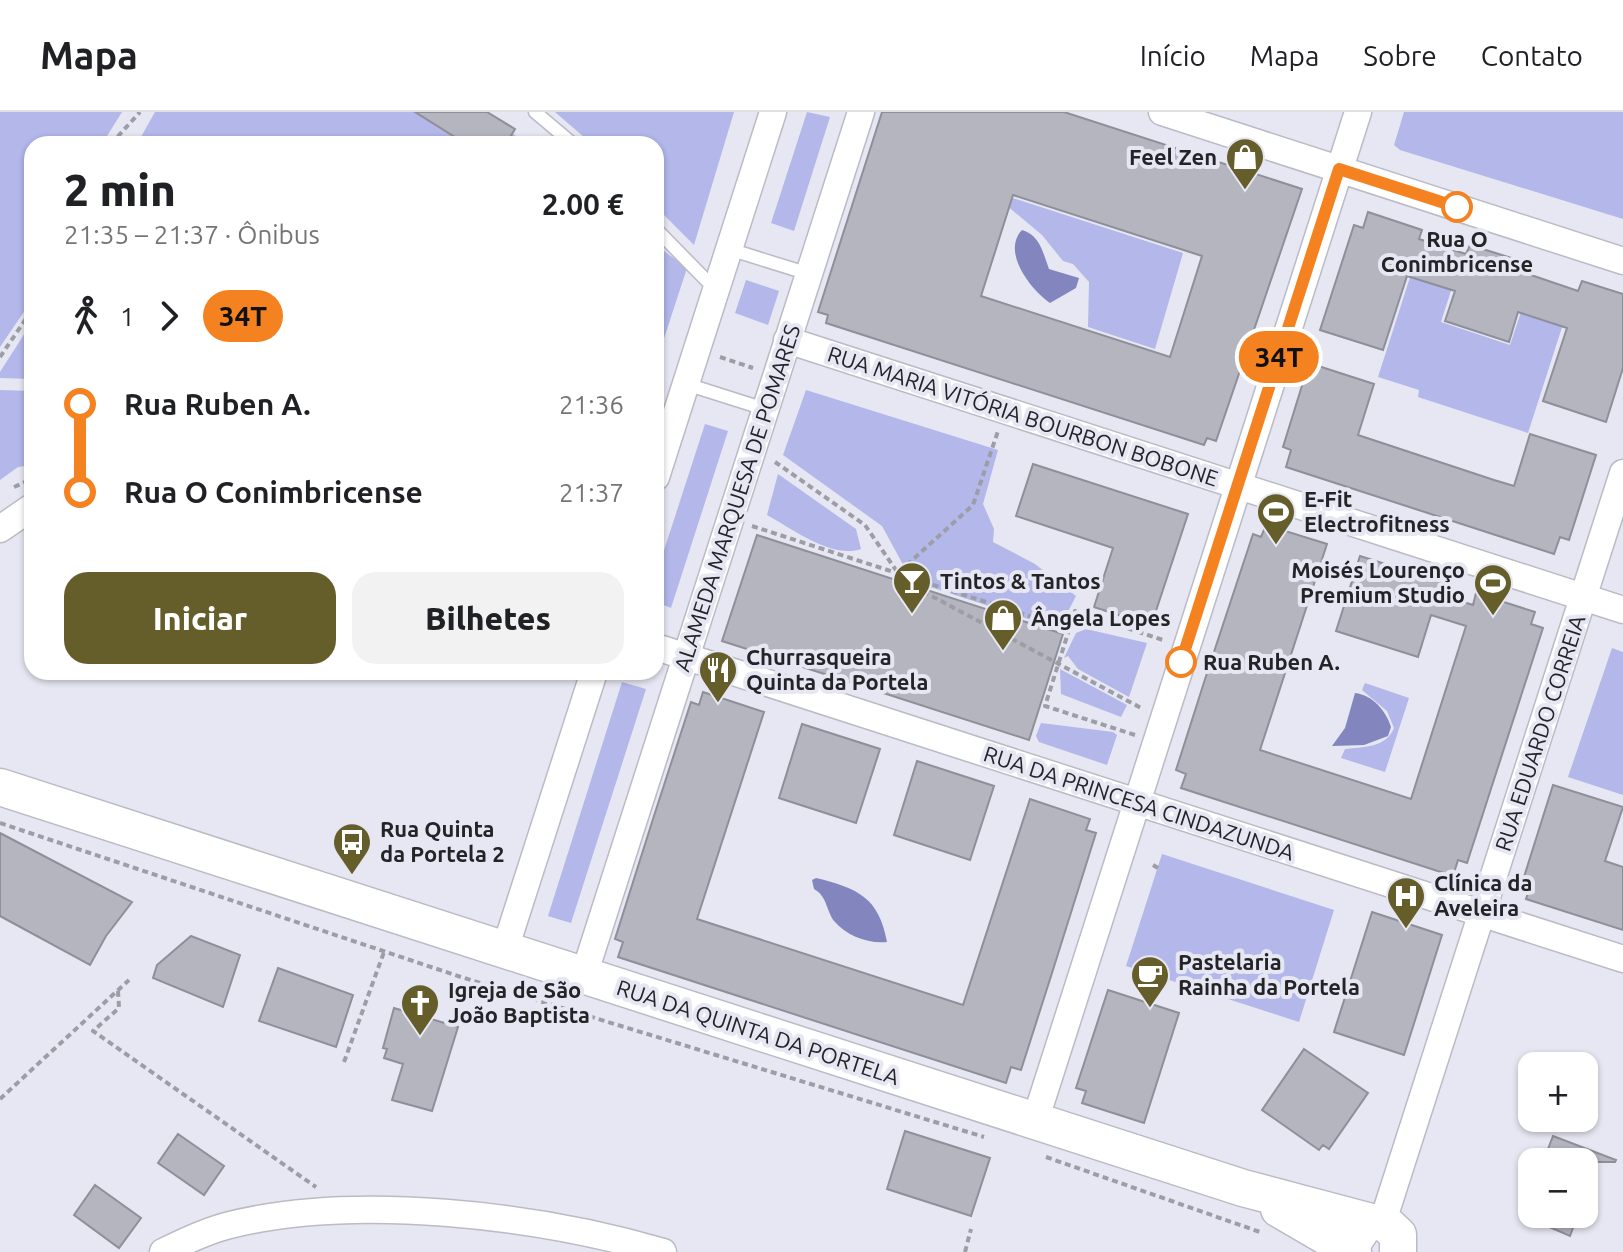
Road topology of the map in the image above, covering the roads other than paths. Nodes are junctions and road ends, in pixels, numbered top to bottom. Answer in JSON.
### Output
{"nodes":[{"id":1,"x":535,"y":112,"type":"edge"},
{"id":2,"x":773,"y":112,"type":"edge"},
{"id":3,"x":861,"y":112,"type":"edge"},
{"id":4,"x":1162,"y":112,"type":"edge"},
{"id":5,"x":1358,"y":112,"type":"edge"},
{"id":6,"x":564,"y":136,"type":"edge"},
{"id":7,"x":1339,"y":169,"type":"junction"},
{"id":8,"x":664,"y":237,"type":"edge"},
{"id":9,"x":729,"y":249,"type":"junction"},
{"id":10,"x":1623,"y":261,"type":"edge"},
{"id":11,"x":809,"y":274,"type":"junction"},
{"id":12,"x":718,"y":285,"type":"junction"},
{"id":13,"x":787,"y":340,"type":"junction"},
{"id":14,"x":686,"y":384,"type":"junction"},
{"id":15,"x":765,"y":409,"type":"junction"},
{"id":16,"x":664,"y":452,"type":"edge"},
{"id":17,"x":1623,"y":473,"type":"edge"},
{"id":18,"x":1238,"y":486,"type":"junction"},
{"id":19,"x":24,"y":512,"type":"edge"},
{"id":20,"x":0,"y":529,"type":"edge"},
{"id":21,"x":1583,"y":597,"type":"junction"},
{"id":22,"x":1623,"y":610,"type":"edge"},
{"id":23,"x":664,"y":649,"type":"edge"},
{"id":24,"x":686,"y":656,"type":"junction"},
{"id":25,"x":591,"y":680,"type":"edge"},
{"id":26,"x":0,"y":787,"type":"edge"},
{"id":27,"x":1137,"y":802,"type":"junction"},
{"id":28,"x":1482,"y":913,"type":"junction"},
{"id":29,"x":505,"y":949,"type":"junction"},
{"id":30,"x":1623,"y":959,"type":"edge"},
{"id":31,"x":584,"y":975,"type":"junction"},
{"id":32,"x":1037,"y":1138,"type":"junction"},
{"id":33,"x":1381,"y":1243,"type":"edge"},
{"id":34,"x":163,"y":1252,"type":"edge"},
{"id":35,"x":663,"y":1252,"type":"edge"}],
"edges":[{"from":1,"to":6,"type":"lane"},
{"from":2,"to":9,"type":"street"},
{"from":3,"to":11,"type":"street","name":"ALAMEDA MARQUESA DE POMARES"},
{"from":4,"to":7,"type":"street"},
{"from":5,"to":7,"type":"street"},
{"from":7,"to":10,"type":"street"},
{"from":7,"to":18,"type":"street"},
{"from":8,"to":12,"type":"lane"},
{"from":9,"to":11,"type":"lane"},
{"from":9,"to":12,"type":"street"},
{"from":11,"to":13,"type":"street","name":"ALAMEDA MARQUESA DE POMARES"},
{"from":12,"to":14,"type":"street"},
{"from":13,"to":15,"type":"street","name":"ALAMEDA MARQUESA DE POMARES"},
{"from":13,"to":18,"type":"street","name":"RUA MARIA VITÓRIA BOURBON BOBONE"},
{"from":14,"to":15,"type":"lane"},
{"from":14,"to":16,"type":"street"},
{"from":15,"to":24,"type":"street","name":"ALAMEDA MARQUESA DE POMARES"},
{"from":17,"to":21,"type":"street","name":"RUA EDUARDO CORREIA"},
{"from":18,"to":21,"type":"street","name":"RUA MARIA VITÓRIA BOURBON BOBONE"},
{"from":18,"to":27,"type":"street"},
{"from":19,"to":20,"type":"street"},
{"from":21,"to":22,"type":"street","name":"RUA MARIA VITÓRIA BOURBON BOBONE"},
{"from":21,"to":28,"type":"street","name":"RUA EDUARDO CORREIA"},
{"from":23,"to":24,"type":"street","name":"RUA DA PRINCESA CINDAZUNDA"},
{"from":24,"to":27,"type":"street","name":"RUA DA PRINCESA CINDAZUNDA"},
{"from":24,"to":31,"type":"street","name":"ALAMEDA MARQUESA DE POMARES"},
{"from":25,"to":29,"type":"street"},
{"from":26,"to":29,"type":"street","name":"RUA DA QUINTA DA PORTELA"},
{"from":27,"to":28,"type":"street","name":"RUA DA PRINCESA CINDAZUNDA"},
{"from":27,"to":32,"type":"street"},
{"from":28,"to":30,"type":"street","name":"RUA DA PRINCESA CINDAZUNDA"},
{"from":28,"to":33,"type":"street","name":"RUA EDUARDO CORREIA"},
{"from":29,"to":31,"type":"street","name":"RUA DA QUINTA DA PORTELA"},
{"from":31,"to":32,"type":"street","name":"RUA DA QUINTA DA PORTELA"},
{"from":32,"to":33,"type":"street","name":"RUA DA QUINTA DA PORTELA"},
{"from":34,"to":35,"type":"street"}]}
